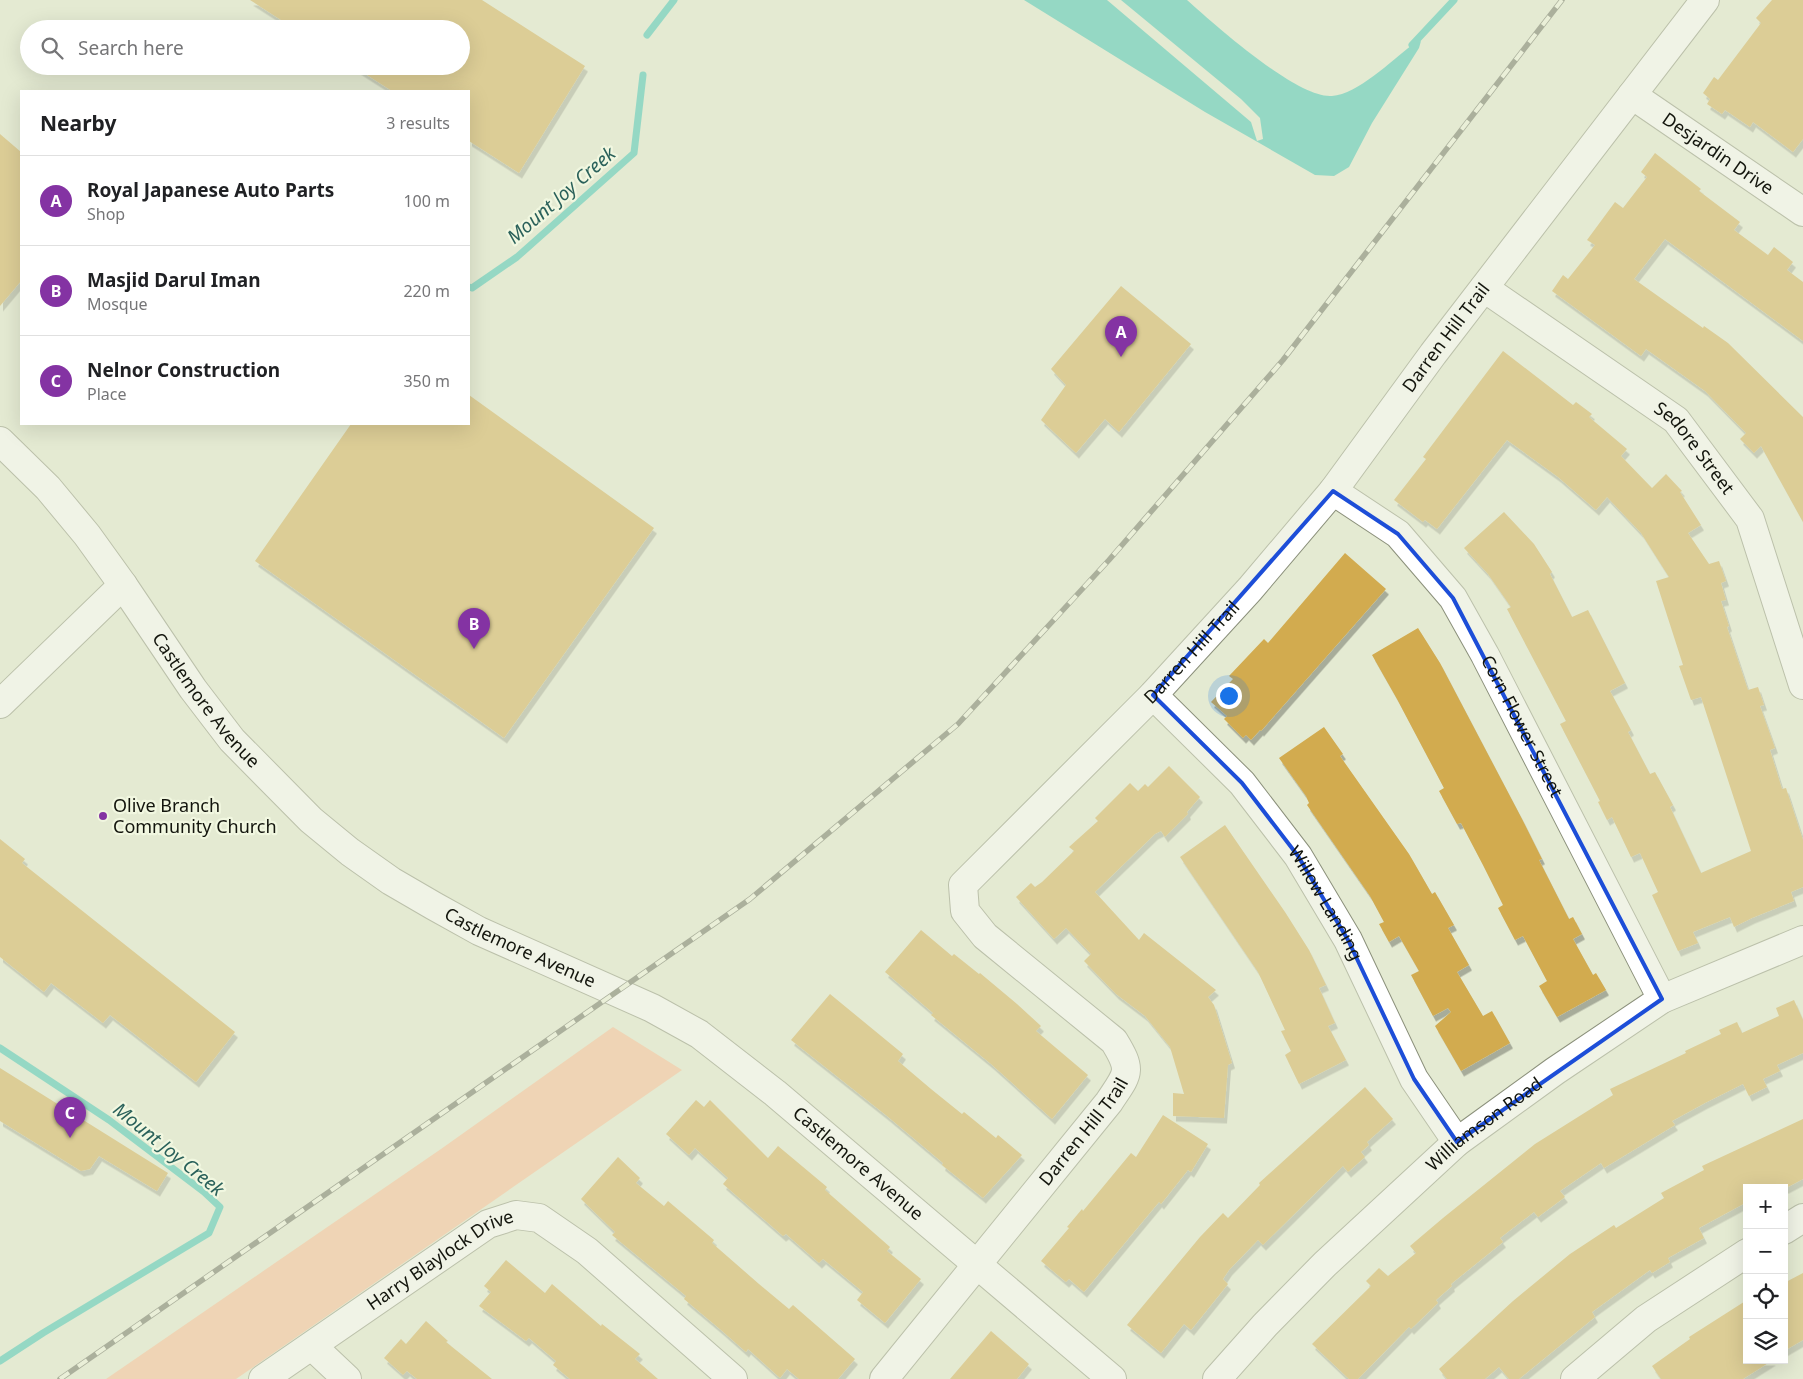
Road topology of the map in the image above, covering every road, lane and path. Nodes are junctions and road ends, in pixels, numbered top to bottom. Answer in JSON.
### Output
{"nodes":[{"id":1,"x":1705,"y":0,"type":"edge"},
{"id":2,"x":1632,"y":95,"type":"junction"},
{"id":3,"x":1803,"y":212,"type":"edge"},
{"id":4,"x":1484,"y":288,"type":"junction"},
{"id":5,"x":0,"y":441,"type":"edge"},
{"id":6,"x":1332,"y":491,"type":"junction"},
{"id":7,"x":123,"y":585,"type":"junction"},
{"id":8,"x":1803,"y":686,"type":"edge"},
{"id":9,"x":1153,"y":695,"type":"junction"},
{"id":10,"x":0,"y":704,"type":"edge"},
{"id":11,"x":1803,"y":940,"type":"edge"},
{"id":12,"x":1662,"y":999,"type":"junction"},
{"id":13,"x":1457,"y":1142,"type":"junction"},
{"id":14,"x":1803,"y":1218,"type":"edge"},
{"id":15,"x":1786,"y":1229,"type":"edge"},
{"id":16,"x":1743,"y":1256,"type":"edge"},
{"id":17,"x":978,"y":1265,"type":"junction"},
{"id":18,"x":312,"y":1346,"type":"junction"},
{"id":19,"x":263,"y":1379,"type":"edge"},
{"id":20,"x":347,"y":1379,"type":"edge"},
{"id":21,"x":733,"y":1379,"type":"edge"},
{"id":22,"x":884,"y":1379,"type":"edge"},
{"id":23,"x":1112,"y":1379,"type":"edge"},
{"id":24,"x":1217,"y":1379,"type":"edge"},
{"id":25,"x":1575,"y":1379,"type":"edge"}],
"edges":[{"from":1,"to":2,"type":"street","name":"Darren Hill Trail"},
{"from":2,"to":3,"type":"street","name":"Desjardin Drive"},
{"from":2,"to":4,"type":"street","name":"Darren Hill Trail"},
{"from":4,"to":6,"type":"street","name":"Darren Hill Trail"},
{"from":4,"to":8,"type":"street","name":"Sedore Street"},
{"from":5,"to":7,"type":"street","name":"Castlemore Avenue"},
{"from":6,"to":9,"type":"street","name":"Darren Hill Trail"},
{"from":6,"to":12,"type":"street","name":"Corn Flower Street"},
{"from":7,"to":10,"type":"street"},
{"from":7,"to":17,"type":"street","name":"Castlemore Avenue"},
{"from":9,"to":13,"type":"street","name":"Willow Landing"},
{"from":9,"to":17,"type":"street","name":"Darren Hill Trail"},
{"from":11,"to":12,"type":"street","name":"Williamson Road"},
{"from":12,"to":13,"type":"street","name":"Williamson Road"},
{"from":13,"to":24,"type":"street","name":"Williamson Road"},
{"from":14,"to":15,"type":"street"},
{"from":16,"to":25,"type":"street"},
{"from":17,"to":22,"type":"street"},
{"from":17,"to":23,"type":"street","name":"Castlemore Avenue"},
{"from":18,"to":19,"type":"street","name":"Harry Blaylock Drive"},
{"from":18,"to":20,"type":"street"},
{"from":18,"to":21,"type":"street","name":"Harry Blaylock Drive"}]}
